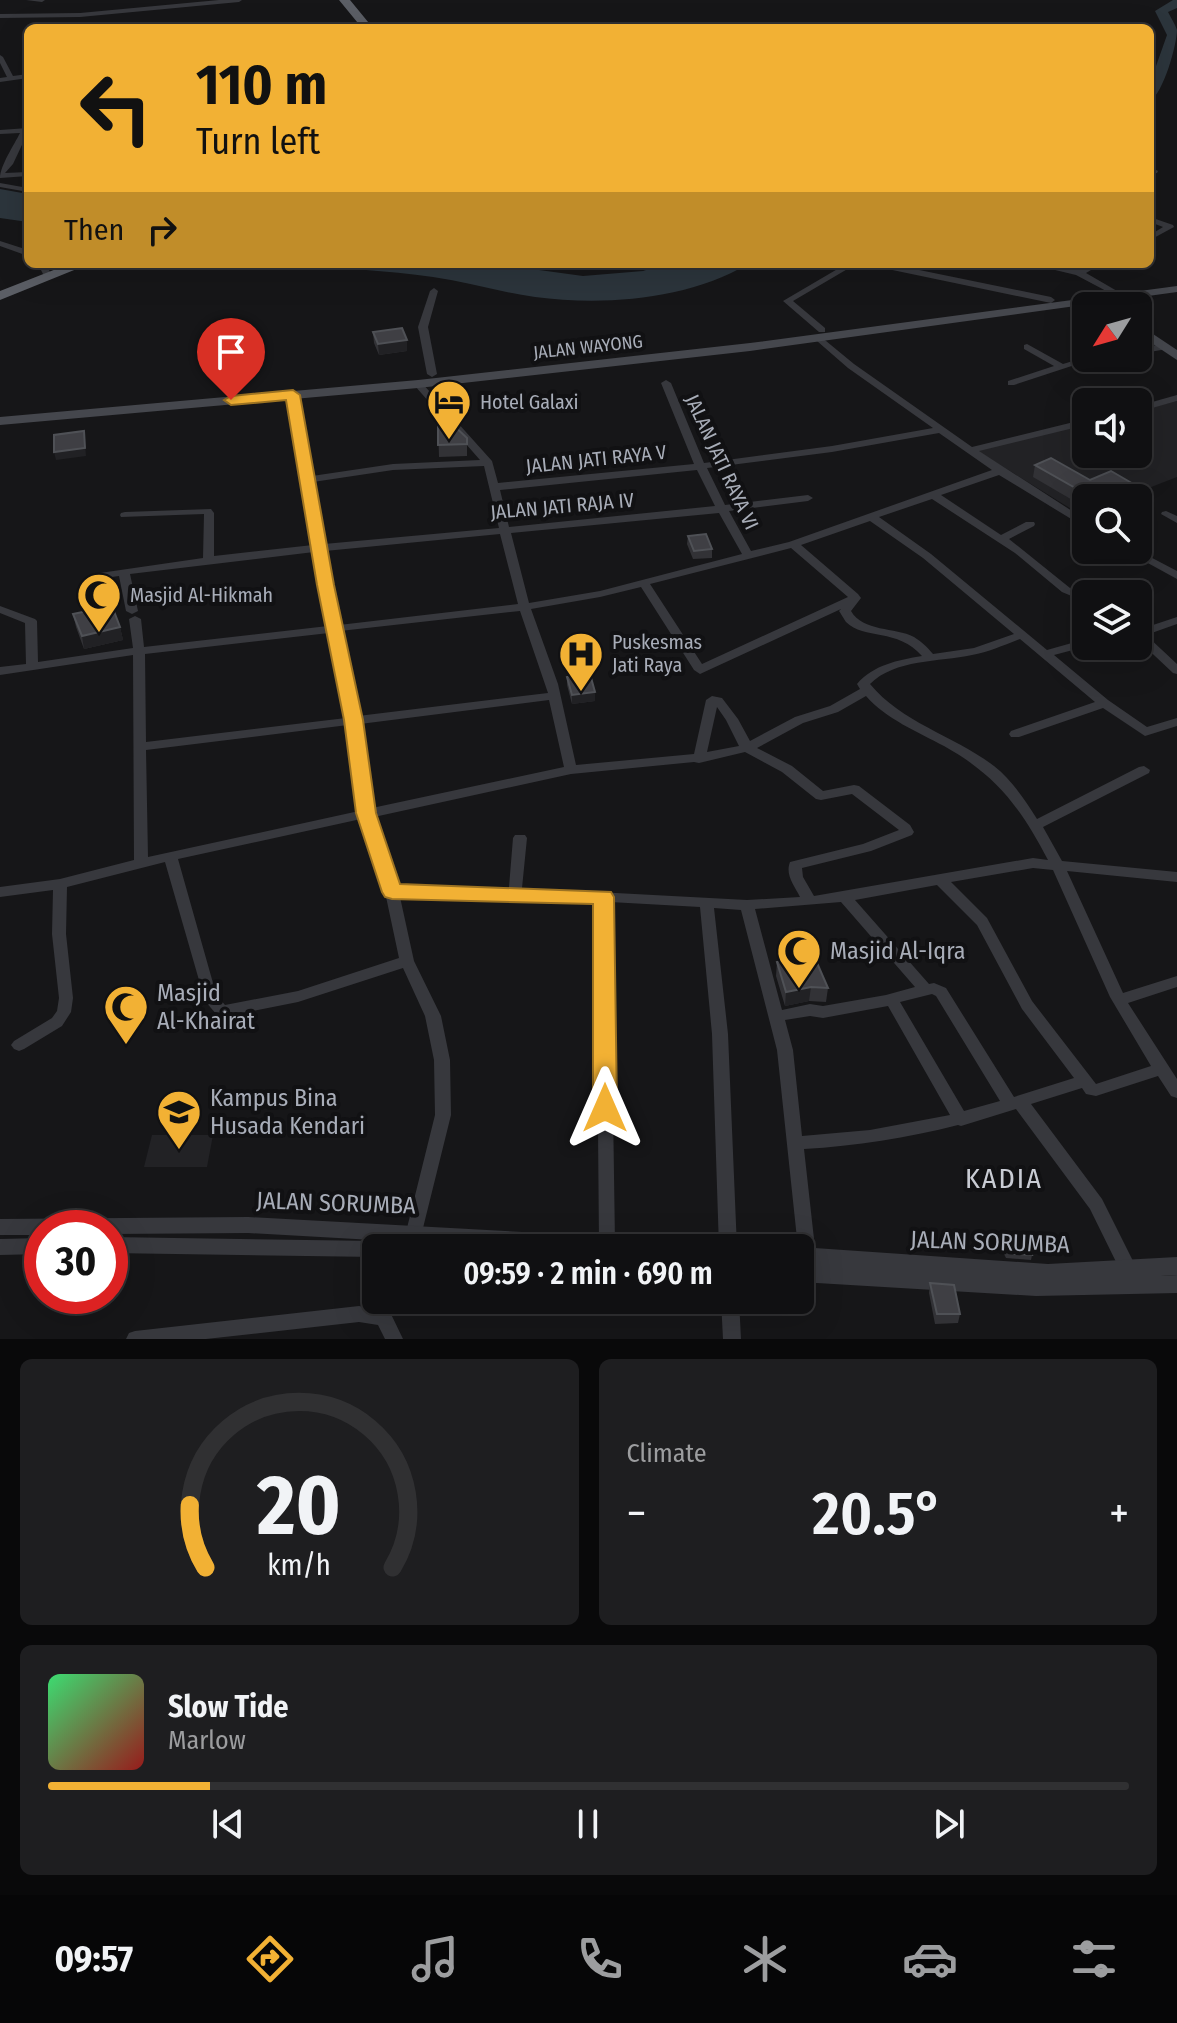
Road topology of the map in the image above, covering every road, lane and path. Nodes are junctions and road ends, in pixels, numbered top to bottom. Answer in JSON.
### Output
{"nodes":[{"id":1,"x":29,"y":0,"type":"edge"},
{"id":2,"x":42,"y":0,"type":"edge"},
{"id":3,"x":206,"y":0,"type":"edge"},
{"id":4,"x":239,"y":0,"type":"edge"},
{"id":5,"x":335,"y":0,"type":"edge"},
{"id":6,"x":344,"y":0,"type":"edge"},
{"id":7,"x":0,"y":14,"type":"edge"},
{"id":8,"x":355,"y":24,"type":"edge"},
{"id":9,"x":365,"y":24,"type":"edge"},
{"id":10,"x":0,"y":57,"type":"edge"},
{"id":11,"x":24,"y":76,"type":"edge"},
{"id":12,"x":11,"y":78,"type":"junction"},
{"id":13,"x":0,"y":80,"type":"edge"},
{"id":14,"x":24,"y":130,"type":"edge"},
{"id":15,"x":0,"y":132,"type":"edge"},
{"id":16,"x":24,"y":136,"type":"edge"},
{"id":17,"x":24,"y":174,"type":"edge"},
{"id":18,"x":0,"y":176,"type":"edge"},
{"id":19,"x":0,"y":185,"type":"edge"},
{"id":20,"x":24,"y":189,"type":"edge"},
{"id":21,"x":1154,"y":221,"type":"edge"},
{"id":22,"x":1154,"y":236,"type":"edge"},
{"id":23,"x":0,"y":243,"type":"edge"},
{"id":24,"x":24,"y":252,"type":"edge"},
{"id":25,"x":44,"y":268,"type":"edge"},
{"id":26,"x":72,"y":268,"type":"edge"},
{"id":27,"x":842,"y":268,"type":"edge"},
{"id":28,"x":897,"y":268,"type":"edge"},
{"id":29,"x":1054,"y":268,"type":"edge"},
{"id":30,"x":1089,"y":268,"type":"edge"},
{"id":31,"x":1079,"y":273,"type":"junction"},
{"id":32,"x":1177,"y":281,"type":"edge"},
{"id":33,"x":1177,"y":289,"type":"edge"},
{"id":34,"x":0,"y":290,"type":"edge"},
{"id":35,"x":434,"y":291,"type":"dead end"},
{"id":36,"x":1099,"y":292,"type":"edge"},
{"id":37,"x":1140,"y":292,"type":"edge"},
{"id":38,"x":1152,"y":293,"type":"edge"},
{"id":39,"x":0,"y":296,"type":"edge"},
{"id":40,"x":1051,"y":300,"type":"junction"},
{"id":41,"x":1072,"y":300,"type":"edge"},
{"id":42,"x":1072,"y":305,"type":"edge"},
{"id":43,"x":1152,"y":331,"type":"edge"},
{"id":44,"x":821,"y":335,"type":"junction"},
{"id":45,"x":1152,"y":336,"type":"edge"},
{"id":46,"x":1027,"y":347,"type":"dead end"},
{"id":47,"x":1171,"y":347,"type":"edge"},
{"id":48,"x":1177,"y":356,"type":"edge"},
{"id":49,"x":1072,"y":363,"type":"edge"},
{"id":50,"x":1060,"y":366,"type":"junction"},
{"id":51,"x":432,"y":374,"type":"junction"},
{"id":52,"x":666,"y":383,"type":"dead end"},
{"id":53,"x":1011,"y":383,"type":"dead end"},
{"id":54,"x":418,"y":384,"type":"junction"},
{"id":55,"x":293,"y":395,"type":"junction"},
{"id":56,"x":1177,"y":398,"type":"edge"},
{"id":57,"x":1152,"y":405,"type":"edge"},
{"id":58,"x":0,"y":410,"type":"edge"},
{"id":59,"x":0,"y":421,"type":"edge"},
{"id":60,"x":1072,"y":425,"type":"edge"},
{"id":61,"x":943,"y":429,"type":"junction"},
{"id":62,"x":971,"y":450,"type":"junction"},
{"id":63,"x":488,"y":463,"type":"junction"},
{"id":64,"x":702,"y":466,"type":"junction"},
{"id":65,"x":1000,"y":471,"type":"junction"},
{"id":66,"x":307,"y":480,"type":"junction"},
{"id":67,"x":494,"y":487,"type":"junction"},
{"id":68,"x":935,"y":496,"type":"junction"},
{"id":69,"x":808,"y":498,"type":"dead end"},
{"id":70,"x":721,"y":509,"type":"junction"},
{"id":71,"x":1166,"y":514,"type":"dead end"},
{"id":72,"x":125,"y":515,"type":"dead end"},
{"id":73,"x":870,"y":516,"type":"junction"},
{"id":74,"x":1072,"y":516,"type":"edge"},
{"id":75,"x":1177,"y":520,"type":"edge"},
{"id":76,"x":1030,"y":524,"type":"dead end"},
{"id":77,"x":506,"y":530,"type":"junction"},
{"id":78,"x":1001,"y":539,"type":"junction"},
{"id":79,"x":793,"y":544,"type":"junction"},
{"id":80,"x":319,"y":549,"type":"junction"},
{"id":81,"x":748,"y":555,"type":"junction"},
{"id":82,"x":208,"y":561,"type":"junction"},
{"id":83,"x":1152,"y":562,"type":"edge"},
{"id":84,"x":124,"y":571,"type":"junction"},
{"id":85,"x":97,"y":576,"type":"dead end"},
{"id":86,"x":1177,"y":576,"type":"edge"},
{"id":87,"x":644,"y":583,"type":"junction"},
{"id":88,"x":1072,"y":593,"type":"edge"},
{"id":89,"x":855,"y":598,"type":"junction"},
{"id":90,"x":524,"y":607,"type":"junction"},
{"id":91,"x":0,"y":609,"type":"edge"},
{"id":92,"x":1177,"y":620,"type":"edge"},
{"id":93,"x":334,"y":628,"type":"junction"},
{"id":94,"x":1152,"y":629,"type":"edge"},
{"id":95,"x":1022,"y":635,"type":"junction"},
{"id":96,"x":1072,"y":647,"type":"edge"},
{"id":97,"x":1152,"y":647,"type":"edge"},
{"id":98,"x":139,"y":651,"type":"junction"},
{"id":99,"x":1046,"y":654,"type":"junction"},
{"id":100,"x":929,"y":657,"type":"junction"},
{"id":101,"x":32,"y":666,"type":"junction"},
{"id":102,"x":1177,"y":670,"type":"edge"},
{"id":103,"x":0,"y":671,"type":"edge"},
{"id":104,"x":867,"y":690,"type":"junction"},
{"id":105,"x":554,"y":696,"type":"junction"},
{"id":106,"x":1104,"y":703,"type":"junction"},
{"id":107,"x":353,"y":720,"type":"junction"},
{"id":108,"x":1177,"y":722,"type":"edge"},
{"id":109,"x":1015,"y":734,"type":"dead end"},
{"id":110,"x":141,"y":747,"type":"junction"},
{"id":111,"x":747,"y":748,"type":"junction"},
{"id":112,"x":699,"y":759,"type":"junction"},
{"id":113,"x":571,"y":770,"type":"junction"},
{"id":114,"x":1144,"y":770,"type":"dead end"},
{"id":115,"x":366,"y":813,"type":"junction"},
{"id":116,"x":1036,"y":825,"type":"junction"},
{"id":117,"x":520,"y":838,"type":"dead end"},
{"id":118,"x":170,"y":856,"type":"junction"},
{"id":119,"x":141,"y":864,"type":"junction"},
{"id":120,"x":1055,"y":865,"type":"junction"},
{"id":121,"x":1177,"y":877,"type":"edge"},
{"id":122,"x":938,"y":878,"type":"junction"},
{"id":123,"x":60,"y":884,"type":"junction"},
{"id":124,"x":0,"y":892,"type":"edge"},
{"id":125,"x":392,"y":892,"type":"junction"},
{"id":126,"x":515,"y":892,"type":"junction"},
{"id":127,"x":603,"y":897,"type":"junction"},
{"id":128,"x":845,"y":897,"type":"junction"},
{"id":129,"x":810,"y":901,"type":"junction"},
{"id":130,"x":706,"y":902,"type":"junction"},
{"id":131,"x":747,"y":905,"type":"junction"},
{"id":132,"x":407,"y":961,"type":"junction"},
{"id":133,"x":1174,"y":986,"type":"edge"},
{"id":134,"x":926,"y":990,"type":"junction"},
{"id":135,"x":891,"y":1000,"type":"junction"},
{"id":136,"x":1120,"y":1000,"type":"junction"},
{"id":137,"x":778,"y":1016,"type":"junction"},
{"id":138,"x":19,"y":1045,"type":"dead end"},
{"id":139,"x":1162,"y":1068,"type":"junction"},
{"id":140,"x":1085,"y":1081,"type":"junction"},
{"id":141,"x":1177,"y":1092,"type":"edge"},
{"id":142,"x":1015,"y":1104,"type":"junction"},
{"id":143,"x":961,"y":1120,"type":"junction"},
{"id":144,"x":796,"y":1143,"type":"junction"},
{"id":145,"x":0,"y":1227,"type":"edge"},
{"id":146,"x":414,"y":1232,"type":"junction"},
{"id":147,"x":434,"y":1234,"type":"edge"},
{"id":148,"x":607,"y":1234,"type":"edge"},
{"id":149,"x":727,"y":1234,"type":"edge"},
{"id":150,"x":801,"y":1234,"type":"edge"},
{"id":151,"x":128,"y":1245,"type":"edge"},
{"id":152,"x":24,"y":1246,"type":"edge"},
{"id":153,"x":0,"y":1247,"type":"edge"},
{"id":154,"x":362,"y":1249,"type":"edge"},
{"id":155,"x":814,"y":1263,"type":"edge"},
{"id":156,"x":814,"y":1263,"type":"edge"},
{"id":157,"x":1177,"y":1266,"type":"edge"},
{"id":158,"x":1128,"y":1269,"type":"junction"},
{"id":159,"x":1177,"y":1284,"type":"edge"},
{"id":160,"x":731,"y":1314,"type":"edge"},
{"id":161,"x":135,"y":1339,"type":"edge"},
{"id":162,"x":394,"y":1339,"type":"edge"},
{"id":163,"x":732,"y":1339,"type":"edge"}],
"edges":[{"from":1,"to":2,"type":"street"},
{"from":3,"to":7,"type":"street"},
{"from":4,"to":7,"type":"street"},
{"from":5,"to":8,"type":"highway"},
{"from":6,"to":9,"type":"highway"},
{"from":10,"to":12,"type":"street"},
{"from":11,"to":12,"type":"street"},
{"from":12,"to":13,"type":"street"},
{"from":14,"to":15,"type":"street"},
{"from":16,"to":18,"type":"street"},
{"from":17,"to":18,"type":"street"},
{"from":19,"to":20,"type":"street"},
{"from":21,"to":22,"type":"street"},
{"from":23,"to":24,"type":"street"},
{"from":25,"to":34,"type":"highway"},
{"from":26,"to":39,"type":"highway"},
{"from":27,"to":44,"type":"street"},
{"from":28,"to":40,"type":"street"},
{"from":29,"to":31,"type":"street"},
{"from":30,"to":31,"type":"street"},
{"from":31,"to":36,"type":"street"},
{"from":32,"to":37,"type":"main road","name":"JALAN WAYONG"},
{"from":33,"to":38,"type":"main road","name":"JALAN WAYONG"},
{"from":35,"to":51,"type":"street"},
{"from":40,"to":41,"type":"main road","name":"JALAN WAYONG"},
{"from":40,"to":44,"type":"main road","name":"JALAN WAYONG"},
{"from":42,"to":44,"type":"main road","name":"JALAN WAYONG"},
{"from":43,"to":47,"type":"main road"},
{"from":44,"to":51,"type":"main road","name":"JALAN WAYONG"},
{"from":44,"to":54,"type":"main road","name":"JALAN WAYONG"},
{"from":44,"to":61,"type":"street"},
{"from":45,"to":47,"type":"main road"},
{"from":46,"to":50,"type":"street"},
{"from":47,"to":48,"type":"main road"},
{"from":49,"to":50,"type":"street"},
{"from":50,"to":53,"type":"street"},
{"from":51,"to":58,"type":"main road","name":"JALAN WAYONG"},
{"from":52,"to":64,"type":"street","name":"JALAN JATI RAYA VI"},
{"from":54,"to":55,"type":"main road","name":"JALAN WAYONG"},
{"from":54,"to":63,"type":"street"},
{"from":55,"to":59,"type":"main road","name":"JALAN WAYONG"},
{"from":55,"to":66,"type":"street"},
{"from":56,"to":57,"type":"street"},
{"from":60,"to":62,"type":"street"},
{"from":61,"to":62,"type":"street"},
{"from":61,"to":64,"type":"street","name":"JALAN JATI RAYA V"},
{"from":62,"to":65,"type":"street"},
{"from":63,"to":66,"type":"street"},
{"from":63,"to":67,"type":"street"},
{"from":64,"to":67,"type":"street","name":"JALAN JATI RAYA V"},
{"from":64,"to":70,"type":"street","name":"JALAN JATI RAYA VI"},
{"from":65,"to":68,"type":"street"},
{"from":65,"to":74,"type":"street"},
{"from":66,"to":80,"type":"street"},
{"from":67,"to":77,"type":"street"},
{"from":68,"to":73,"type":"street"},
{"from":68,"to":78,"type":"street"},
{"from":69,"to":70,"type":"street","name":"JALAN JATI RAJA IV"},
{"from":70,"to":77,"type":"street","name":"JALAN JATI RAJA IV"},
{"from":70,"to":81,"type":"street","name":"JALAN JATI RAYA VI"},
{"from":71,"to":75,"type":"street"},
{"from":72,"to":82,"type":"street"},
{"from":73,"to":79,"type":"street"},
{"from":73,"to":95,"type":"street"},
{"from":76,"to":78,"type":"street"},
{"from":77,"to":80,"type":"street","name":"JALAN JATI RAJA IV"},
{"from":77,"to":90,"type":"street"},
{"from":78,"to":88,"type":"street"},
{"from":79,"to":81,"type":"street"},
{"from":79,"to":89,"type":"street"},
{"from":80,"to":82,"type":"street","name":"JALAN JATI RAJA IV"},
{"from":80,"to":93,"type":"street"},
{"from":81,"to":87,"type":"street"},
{"from":82,"to":84,"type":"street","name":"JALAN JATI RAJA IV"},
{"from":83,"to":86,"type":"street"},
{"from":84,"to":85,"type":"street","name":"JALAN JATI RAJA IV"},
{"from":84,"to":98,"type":"street"},
{"from":87,"to":89,"type":"street"},
{"from":87,"to":90,"type":"street"},
{"from":89,"to":100,"type":"street"},
{"from":90,"to":93,"type":"street"},
{"from":90,"to":105,"type":"street"},
{"from":91,"to":101,"type":"street"},
{"from":92,"to":94,"type":"street"},
{"from":93,"to":98,"type":"street"},
{"from":93,"to":107,"type":"street"},
{"from":95,"to":99,"type":"street"},
{"from":95,"to":100,"type":"street"},
{"from":96,"to":99,"type":"street"},
{"from":97,"to":102,"type":"street"},
{"from":98,"to":101,"type":"street"},
{"from":98,"to":110,"type":"street"},
{"from":99,"to":106,"type":"street"},
{"from":100,"to":104,"type":"street"},
{"from":101,"to":103,"type":"street"},
{"from":104,"to":111,"type":"street"},
{"from":104,"to":116,"type":"street"},
{"from":105,"to":107,"type":"street"},
{"from":105,"to":113,"type":"street"},
{"from":106,"to":108,"type":"street"},
{"from":106,"to":109,"type":"street"},
{"from":107,"to":110,"type":"street"},
{"from":107,"to":115,"type":"street"},
{"from":110,"to":119,"type":"street"},
{"from":111,"to":112,"type":"street"},
{"from":111,"to":112,"type":"street"},
{"from":111,"to":129,"type":"street"},
{"from":112,"to":113,"type":"street"},
{"from":113,"to":115,"type":"street"},
{"from":114,"to":116,"type":"street"},
{"from":115,"to":118,"type":"street"},
{"from":115,"to":125,"type":"street"},
{"from":116,"to":120,"type":"street"},
{"from":117,"to":126,"type":"street"},
{"from":118,"to":119,"type":"street"},
{"from":118,"to":132,"type":"street"},
{"from":119,"to":123,"type":"street"},
{"from":120,"to":121,"type":"street"},
{"from":120,"to":122,"type":"street"},
{"from":120,"to":136,"type":"street"},
{"from":122,"to":128,"type":"street"},
{"from":122,"to":140,"type":"street"},
{"from":123,"to":124,"type":"street"},
{"from":123,"to":138,"type":"street"},
{"from":125,"to":126,"type":"street"},
{"from":125,"to":132,"type":"street"},
{"from":126,"to":127,"type":"street"},
{"from":127,"to":130,"type":"street"},
{"from":127,"to":148,"type":"street"},
{"from":128,"to":129,"type":"street"},
{"from":128,"to":134,"type":"street"},
{"from":129,"to":131,"type":"street"},
{"from":130,"to":131,"type":"street"},
{"from":130,"to":149,"type":"street"},
{"from":131,"to":137,"type":"street"},
{"from":132,"to":146,"type":"street"},
{"from":133,"to":136,"type":"street"},
{"from":134,"to":135,"type":"street"},
{"from":134,"to":142,"type":"street"},
{"from":135,"to":137,"type":"street"},
{"from":135,"to":143,"type":"street"},
{"from":136,"to":139,"type":"street"},
{"from":137,"to":144,"type":"street"},
{"from":139,"to":140,"type":"street"},
{"from":139,"to":141,"type":"street"},
{"from":140,"to":142,"type":"street"},
{"from":142,"to":143,"type":"street"},
{"from":142,"to":158,"type":"street"},
{"from":143,"to":144,"type":"street"},
{"from":144,"to":150,"type":"street"},
{"from":145,"to":146,"type":"street","name":"JALAN SORUMBA"},
{"from":146,"to":147,"type":"street","name":"JALAN SORUMBA"},
{"from":151,"to":154,"type":"street"},
{"from":152,"to":153,"type":"street"},
{"from":155,"to":158,"type":"street","name":"JALAN SORUMBA"},
{"from":156,"to":159,"type":"street","name":"JALAN SORUMBA"},
{"from":157,"to":158,"type":"street","name":"JALAN SORUMBA"},
{"from":160,"to":163,"type":"street"},
{"from":161,"to":162,"type":"street"}]}
